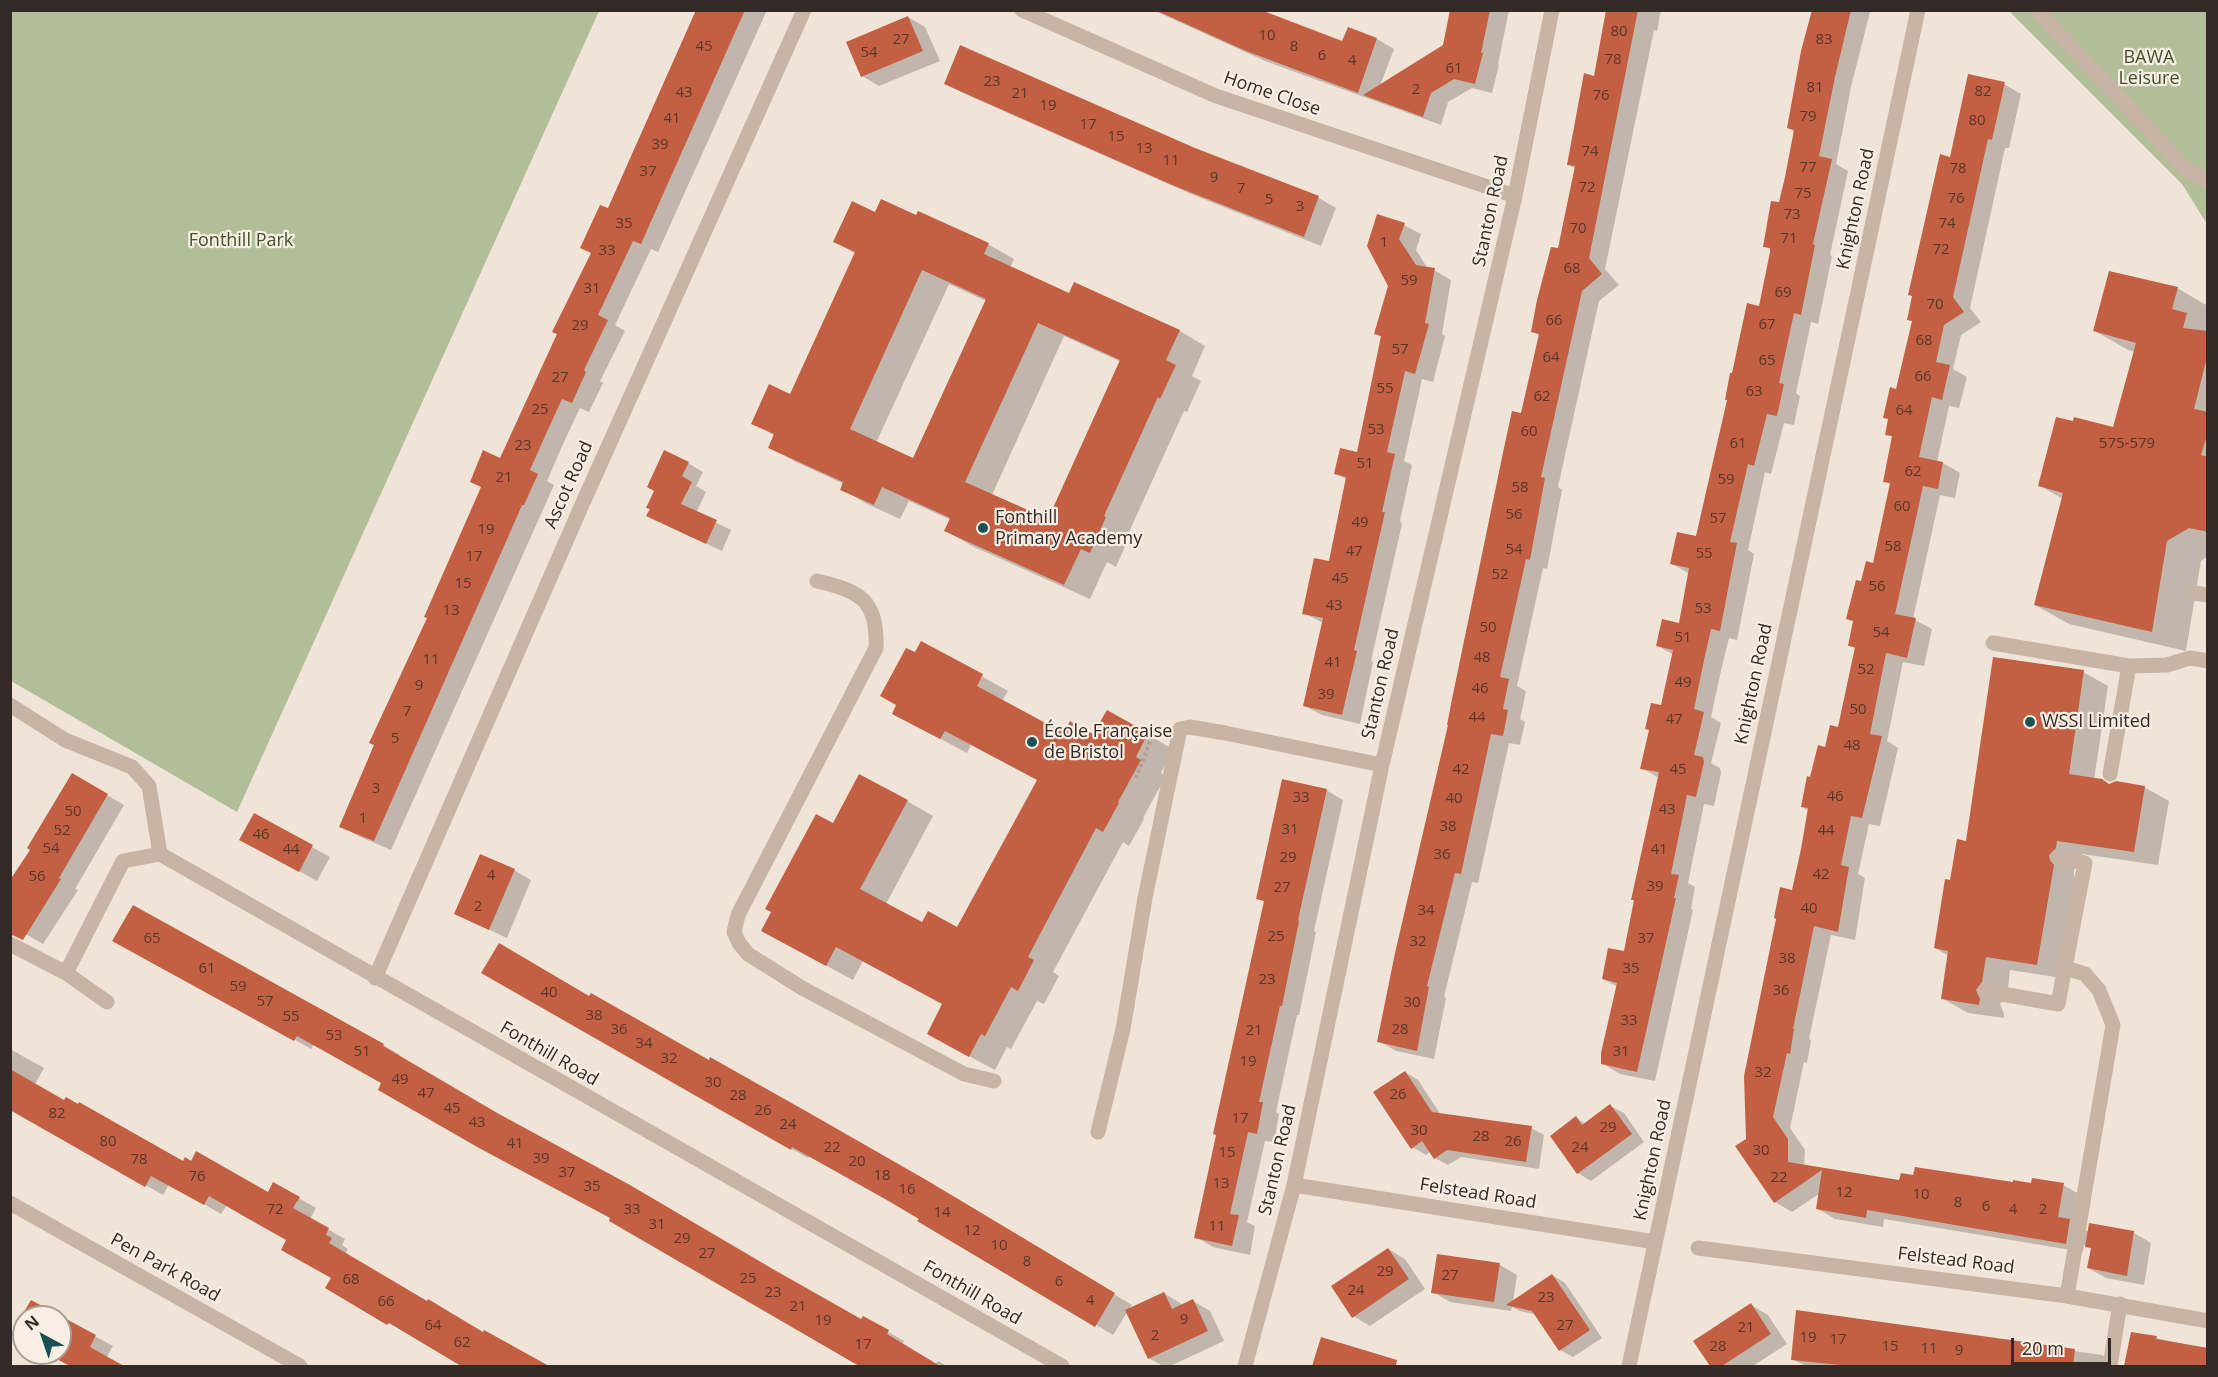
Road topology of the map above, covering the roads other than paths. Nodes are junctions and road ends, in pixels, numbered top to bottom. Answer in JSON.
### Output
{"nodes":[{"id":1,"x":804,"y":10,"type":"edge"},
{"id":2,"x":1022,"y":10,"type":"edge"},
{"id":3,"x":1552,"y":10,"type":"edge"},
{"id":4,"x":1918,"y":10,"type":"edge"},
{"id":5,"x":2037,"y":10,"type":"edge"},
{"id":6,"x":2208,"y":181,"type":"edge"},
{"id":7,"x":1515,"y":196,"type":"junction"},
{"id":8,"x":817,"y":581,"type":"dead end"},
{"id":9,"x":1993,"y":643,"type":"dead end"},
{"id":10,"x":2208,"y":661,"type":"edge"},
{"id":11,"x":2129,"y":666,"type":"junction"},
{"id":12,"x":10,"y":705,"type":"edge"},
{"id":13,"x":1382,"y":765,"type":"junction"},
{"id":14,"x":2110,"y":774,"type":"dead end"},
{"id":15,"x":160,"y":854,"type":"junction"},
{"id":16,"x":2058,"y":857,"type":"dead end"},
{"id":17,"x":10,"y":944,"type":"edge"},
{"id":18,"x":2065,"y":968,"type":"junction"},
{"id":19,"x":66,"y":973,"type":"junction"},
{"id":20,"x":375,"y":978,"type":"junction"},
{"id":21,"x":1986,"y":991,"type":"dead end"},
{"id":22,"x":107,"y":1002,"type":"dead end"},
{"id":23,"x":994,"y":1081,"type":"dead end"},
{"id":24,"x":1098,"y":1132,"type":"dead end"},
{"id":25,"x":1294,"y":1185,"type":"junction"},
{"id":26,"x":10,"y":1203,"type":"edge"},
{"id":27,"x":1655,"y":1242,"type":"junction"},
{"id":28,"x":1698,"y":1248,"type":"dead end"},
{"id":29,"x":2067,"y":1296,"type":"junction"},
{"id":30,"x":2120,"y":1304,"type":"junction"},
{"id":31,"x":2208,"y":1321,"type":"edge"},
{"id":32,"x":300,"y":1366,"type":"edge"},
{"id":33,"x":1062,"y":1366,"type":"edge"},
{"id":34,"x":1245,"y":1366,"type":"edge"},
{"id":35,"x":1629,"y":1366,"type":"edge"},
{"id":36,"x":2110,"y":1366,"type":"edge"}],
"edges":[{"from":1,"to":20,"type":"street","name":"Ascot Road"},
{"from":2,"to":7,"type":"street","name":"Home Close"},
{"from":3,"to":7,"type":"street","name":"Stanton Road"},
{"from":4,"to":27,"type":"street","name":"Knighton Road"},
{"from":5,"to":6,"type":"street"},
{"from":7,"to":13,"type":"street","name":"Stanton Road"},
{"from":8,"to":23,"type":"street"},
{"from":9,"to":11,"type":"street"},
{"from":10,"to":11,"type":"street"},
{"from":11,"to":14,"type":"street"},
{"from":12,"to":15,"type":"street"},
{"from":13,"to":24,"type":"street"},
{"from":13,"to":25,"type":"street","name":"Stanton Road"},
{"from":15,"to":19,"type":"street"},
{"from":15,"to":20,"type":"street","name":"Fonthill Road"},
{"from":16,"to":18,"type":"street"},
{"from":17,"to":19,"type":"street"},
{"from":18,"to":21,"type":"street"},
{"from":18,"to":29,"type":"street"},
{"from":19,"to":22,"type":"street"},
{"from":20,"to":33,"type":"street","name":"Fonthill Road"},
{"from":25,"to":27,"type":"street","name":"Felstead Road"},
{"from":25,"to":34,"type":"street","name":"Stanton Road"},
{"from":26,"to":32,"type":"street","name":"Pen Park Road"},
{"from":27,"to":35,"type":"street","name":"Knighton Road"},
{"from":28,"to":29,"type":"street","name":"Felstead Road"},
{"from":29,"to":30,"type":"street","name":"Felstead Road"},
{"from":30,"to":31,"type":"street","name":"Felstead Road"},
{"from":30,"to":36,"type":"street"}]}
